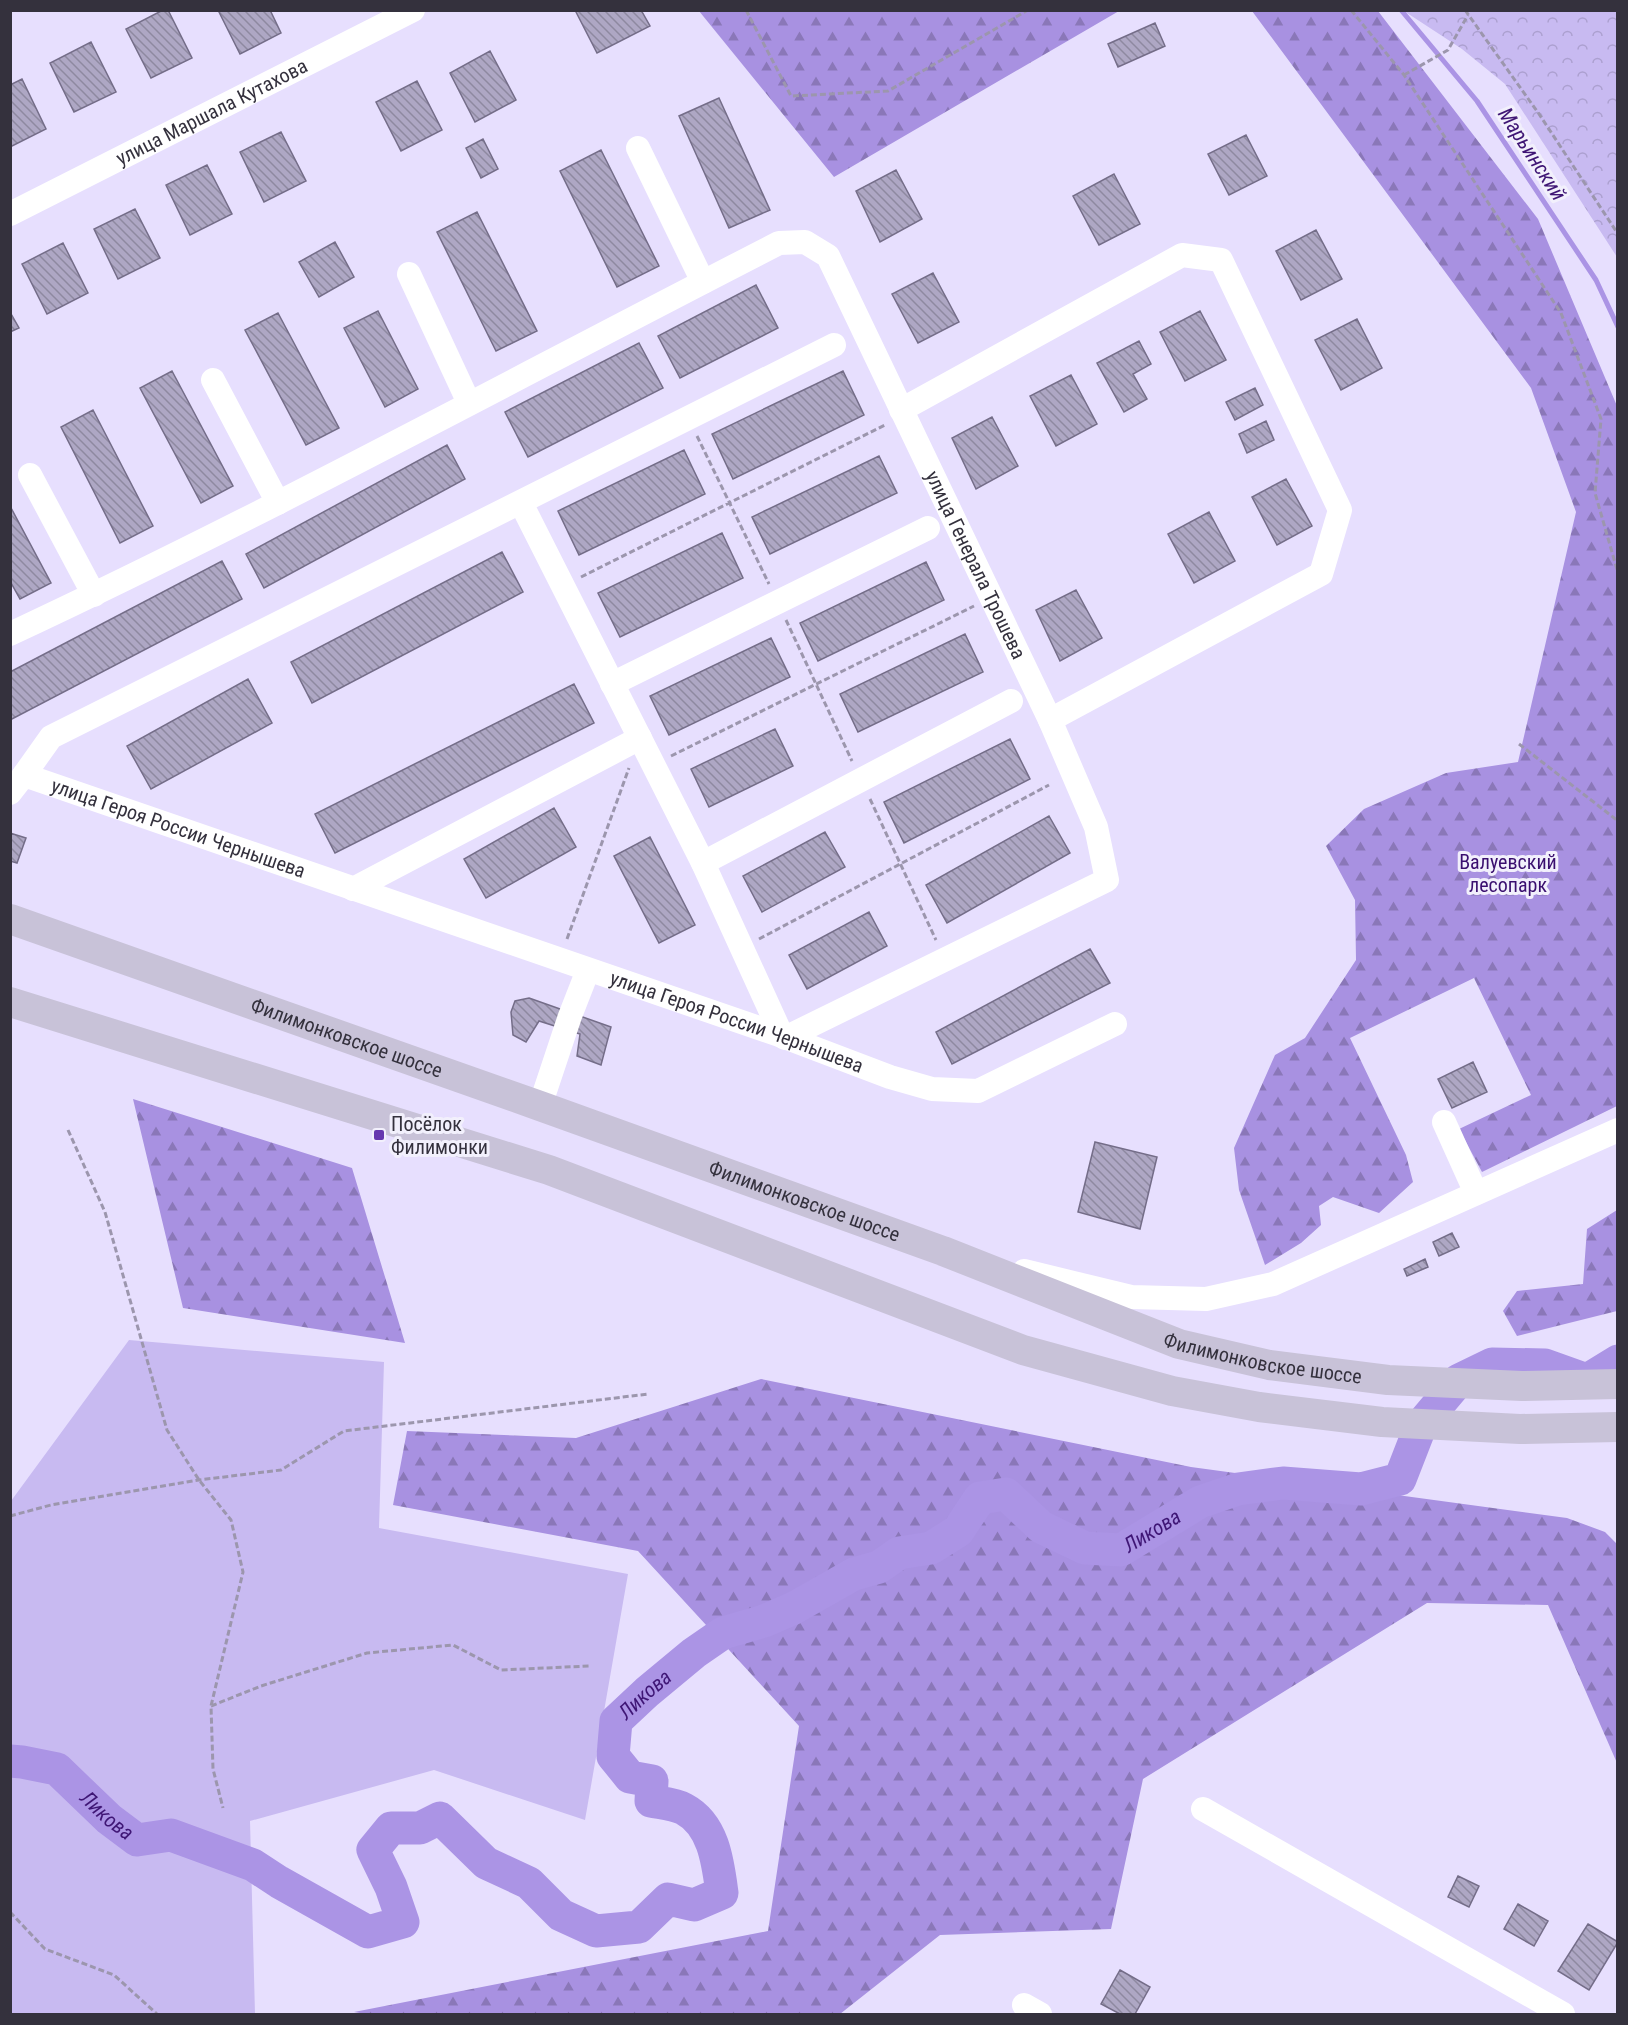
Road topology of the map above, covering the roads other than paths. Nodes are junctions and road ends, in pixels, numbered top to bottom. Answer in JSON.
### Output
{"nodes":[{"id":1,"x":413,"y":10,"type":"edge"},
{"id":2,"x":638,"y":148,"type":"dead end"},
{"id":3,"x":10,"y":213,"type":"edge"},
{"id":4,"x":409,"y":274,"type":"dead end"},
{"id":5,"x":703,"y":282,"type":"junction"},
{"id":6,"x":834,"y":345,"type":"dead end"},
{"id":7,"x":213,"y":380,"type":"dead end"},
{"id":8,"x":469,"y":403,"type":"junction"},
{"id":9,"x":893,"y":417,"type":"junction"},
{"id":10,"x":30,"y":475,"type":"dead end"},
{"id":11,"x":278,"y":503,"type":"junction"},
{"id":12,"x":521,"y":503,"type":"junction"},
{"id":13,"x":928,"y":528,"type":"dead end"},
{"id":14,"x":94,"y":595,"type":"junction"},
{"id":15,"x":10,"y":634,"type":"edge"},
{"id":16,"x":612,"y":684,"type":"junction"},
{"id":17,"x":1011,"y":701,"type":"dead end"},
{"id":18,"x":1050,"y":720,"type":"junction"},
{"id":19,"x":640,"y":738,"type":"junction"},
{"id":20,"x":17,"y":784,"type":"edge"},
{"id":21,"x":703,"y":862,"type":"junction"},
{"id":22,"x":353,"y":889,"type":"junction"},
{"id":23,"x":10,"y":919,"type":"edge"},
{"id":24,"x":588,"y":970,"type":"junction"},
{"id":25,"x":10,"y":1002,"type":"edge"},
{"id":26,"x":1115,"y":1024,"type":"dead end"},
{"id":27,"x":783,"y":1037,"type":"junction"},
{"id":28,"x":540,"y":1106,"type":"junction"},
{"id":29,"x":1444,"y":1122,"type":"dead end"},
{"id":30,"x":1617,"y":1130,"type":"edge"},
{"id":31,"x":1476,"y":1193,"type":"junction"},
{"id":32,"x":943,"y":1251,"type":"junction"},
{"id":33,"x":1617,"y":1384,"type":"edge"},
{"id":34,"x":1617,"y":1427,"type":"edge"},
{"id":35,"x":1203,"y":1809,"type":"dead end"},
{"id":36,"x":1563,"y":2014,"type":"edge"}],
"edges":[{"from":1,"to":3,"type":"street","name":"улица Маршала Кутахова"},
{"from":2,"to":5,"type":"street"},
{"from":4,"to":8,"type":"street"},
{"from":5,"to":8,"type":"street"},
{"from":5,"to":9,"type":"street","name":"улица Генерала Трошева"},
{"from":6,"to":12,"type":"street"},
{"from":7,"to":11,"type":"street"},
{"from":8,"to":11,"type":"street"},
{"from":9,"to":18,"type":"street","name":"улица Генерала Трошева"},
{"from":9,"to":18,"type":"street"},
{"from":10,"to":14,"type":"street"},
{"from":11,"to":14,"type":"street"},
{"from":12,"to":16,"type":"street"},
{"from":12,"to":20,"type":"street"},
{"from":13,"to":16,"type":"street"},
{"from":14,"to":15,"type":"street"},
{"from":16,"to":19,"type":"street"},
{"from":17,"to":21,"type":"street"},
{"from":18,"to":27,"type":"street","name":"улица Генерала Трошева"},
{"from":19,"to":21,"type":"street"},
{"from":19,"to":22,"type":"street"},
{"from":20,"to":22,"type":"street","name":"улица Героя России Чернышева"},
{"from":21,"to":27,"type":"street"},
{"from":22,"to":24,"type":"street","name":"улица Героя России Чернышева"},
{"from":23,"to":28,"type":"main road","name":"Филимонковское шоссе"},
{"from":24,"to":27,"type":"street","name":"улица Героя России Чернышева"},
{"from":24,"to":28,"type":"street"},
{"from":25,"to":34,"type":"main road"},
{"from":26,"to":27,"type":"street","name":"улица Героя России Чернышева"},
{"from":28,"to":32,"type":"main road","name":"Филимонковское шоссе"},
{"from":29,"to":31,"type":"street"},
{"from":30,"to":31,"type":"street"},
{"from":31,"to":32,"type":"street"},
{"from":32,"to":33,"type":"main road","name":"Филимонковское шоссе"},
{"from":35,"to":36,"type":"street"}]}
